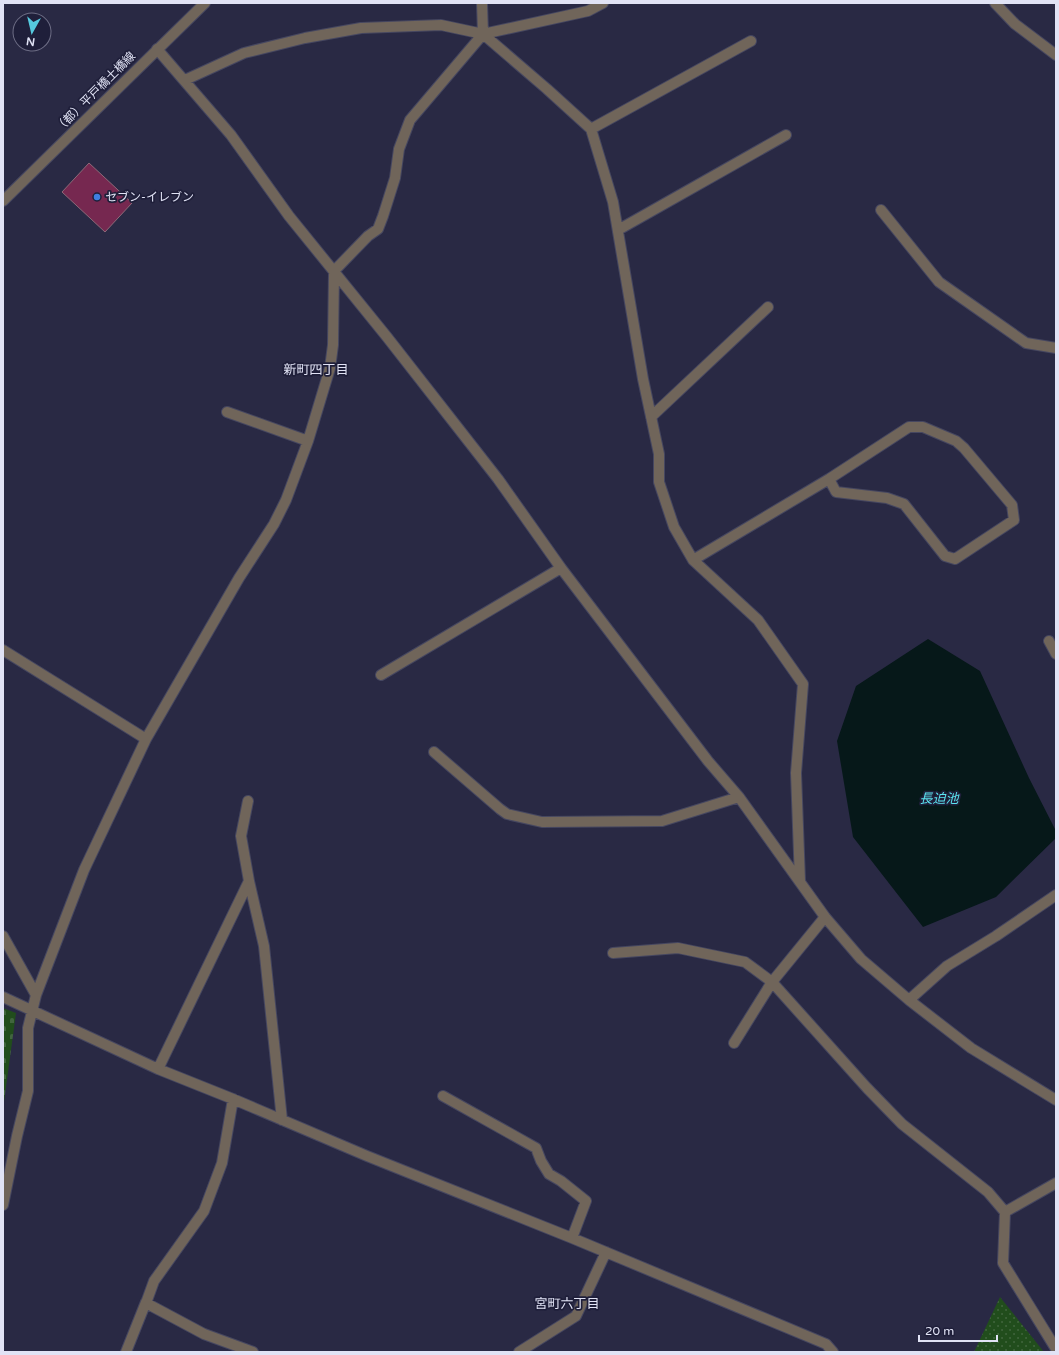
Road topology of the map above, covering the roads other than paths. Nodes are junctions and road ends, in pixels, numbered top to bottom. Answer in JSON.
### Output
{"nodes":[{"id":1,"x":205,"y":3,"type":"edge"},
{"id":2,"x":482,"y":3,"type":"edge"},
{"id":3,"x":603,"y":3,"type":"edge"},
{"id":4,"x":995,"y":3,"type":"edge"},
{"id":5,"x":484,"y":34,"type":"junction"},
{"id":6,"x":751,"y":41,"type":"dead end"},
{"id":7,"x":157,"y":49,"type":"junction"},
{"id":8,"x":1056,"y":55,"type":"edge"},
{"id":9,"x":185,"y":80,"type":"junction"},
{"id":10,"x":591,"y":129,"type":"junction"},
{"id":11,"x":786,"y":135,"type":"dead end"},
{"id":12,"x":3,"y":200,"type":"edge"},
{"id":13,"x":881,"y":210,"type":"dead end"},
{"id":14,"x":618,"y":230,"type":"junction"},
{"id":15,"x":334,"y":271,"type":"junction"},
{"id":16,"x":768,"y":307,"type":"dead end"},
{"id":17,"x":1056,"y":348,"type":"edge"},
{"id":18,"x":227,"y":412,"type":"dead end"},
{"id":19,"x":651,"y":417,"type":"junction"},
{"id":20,"x":308,"y":441,"type":"junction"},
{"id":21,"x":829,"y":479,"type":"junction"},
{"id":22,"x":692,"y":560,"type":"junction"},
{"id":23,"x":561,"y":568,"type":"junction"},
{"id":24,"x":1049,"y":641,"type":"dead end"},
{"id":25,"x":3,"y":650,"type":"edge"},
{"id":26,"x":1056,"y":654,"type":"edge"},
{"id":27,"x":381,"y":675,"type":"dead end"},
{"id":28,"x":146,"y":739,"type":"junction"},
{"id":29,"x":434,"y":752,"type":"dead end"},
{"id":30,"x":739,"y":797,"type":"junction"},
{"id":31,"x":248,"y":801,"type":"dead end"},
{"id":32,"x":249,"y":881,"type":"junction"},
{"id":33,"x":800,"y":881,"type":"junction"},
{"id":34,"x":1056,"y":896,"type":"edge"},
{"id":35,"x":825,"y":917,"type":"junction"},
{"id":36,"x":3,"y":936,"type":"edge"},
{"id":37,"x":613,"y":952,"type":"dead end"},
{"id":38,"x":772,"y":982,"type":"junction"},
{"id":39,"x":36,"y":995,"type":"junction"},
{"id":40,"x":3,"y":997,"type":"edge"},
{"id":41,"x":909,"y":1000,"type":"junction"},
{"id":42,"x":32,"y":1010,"type":"junction"},
{"id":43,"x":734,"y":1043,"type":"dead end"},
{"id":44,"x":158,"y":1069,"type":"junction"},
{"id":45,"x":443,"y":1096,"type":"dead end"},
{"id":46,"x":233,"y":1099,"type":"junction"},
{"id":47,"x":1056,"y":1100,"type":"edge"},
{"id":48,"x":282,"y":1120,"type":"junction"},
{"id":49,"x":1056,"y":1183,"type":"edge"},
{"id":50,"x":3,"y":1205,"type":"edge"},
{"id":51,"x":1005,"y":1212,"type":"junction"},
{"id":52,"x":572,"y":1238,"type":"junction"},
{"id":53,"x":606,"y":1252,"type":"junction"},
{"id":54,"x":146,"y":1302,"type":"dead end"},
{"id":55,"x":1056,"y":1349,"type":"edge"},
{"id":56,"x":126,"y":1352,"type":"edge"},
{"id":57,"x":253,"y":1352,"type":"edge"},
{"id":58,"x":519,"y":1352,"type":"edge"},
{"id":59,"x":833,"y":1352,"type":"edge"}],
"edges":[{"from":1,"to":7,"type":"street","name":"（都）平戸橋土橋線"},
{"from":2,"to":5,"type":"street"},
{"from":3,"to":5,"type":"street"},
{"from":4,"to":8,"type":"street"},
{"from":5,"to":9,"type":"street"},
{"from":5,"to":10,"type":"street"},
{"from":5,"to":15,"type":"street"},
{"from":6,"to":10,"type":"street"},
{"from":7,"to":9,"type":"street"},
{"from":7,"to":12,"type":"street","name":"（都）平戸橋土橋線"},
{"from":9,"to":15,"type":"street"},
{"from":10,"to":14,"type":"street"},
{"from":11,"to":14,"type":"street"},
{"from":13,"to":17,"type":"street"},
{"from":14,"to":19,"type":"street"},
{"from":15,"to":20,"type":"street"},
{"from":15,"to":23,"type":"street"},
{"from":16,"to":19,"type":"street"},
{"from":18,"to":20,"type":"street"},
{"from":19,"to":22,"type":"street"},
{"from":20,"to":28,"type":"street"},
{"from":21,"to":21,"type":"street"},
{"from":21,"to":22,"type":"street"},
{"from":22,"to":33,"type":"street"},
{"from":23,"to":27,"type":"street"},
{"from":23,"to":30,"type":"street"},
{"from":24,"to":26,"type":"street"},
{"from":25,"to":28,"type":"street"},
{"from":28,"to":39,"type":"street"},
{"from":29,"to":30,"type":"street"},
{"from":30,"to":33,"type":"street"},
{"from":31,"to":32,"type":"street"},
{"from":32,"to":44,"type":"street"},
{"from":32,"to":48,"type":"street"},
{"from":33,"to":35,"type":"street"},
{"from":34,"to":41,"type":"street"},
{"from":35,"to":38,"type":"street"},
{"from":35,"to":41,"type":"street"},
{"from":36,"to":39,"type":"street"},
{"from":37,"to":38,"type":"street"},
{"from":38,"to":43,"type":"street"},
{"from":38,"to":51,"type":"street"},
{"from":39,"to":42,"type":"street"},
{"from":40,"to":42,"type":"street"},
{"from":41,"to":47,"type":"street"},
{"from":42,"to":44,"type":"street"},
{"from":42,"to":50,"type":"street"},
{"from":44,"to":46,"type":"street"},
{"from":45,"to":52,"type":"street"},
{"from":46,"to":48,"type":"street"},
{"from":46,"to":57,"type":"street"},
{"from":48,"to":52,"type":"street"},
{"from":49,"to":51,"type":"street"},
{"from":51,"to":55,"type":"street"},
{"from":52,"to":53,"type":"street"},
{"from":53,"to":58,"type":"street"},
{"from":53,"to":59,"type":"street"},
{"from":54,"to":56,"type":"street"}]}
